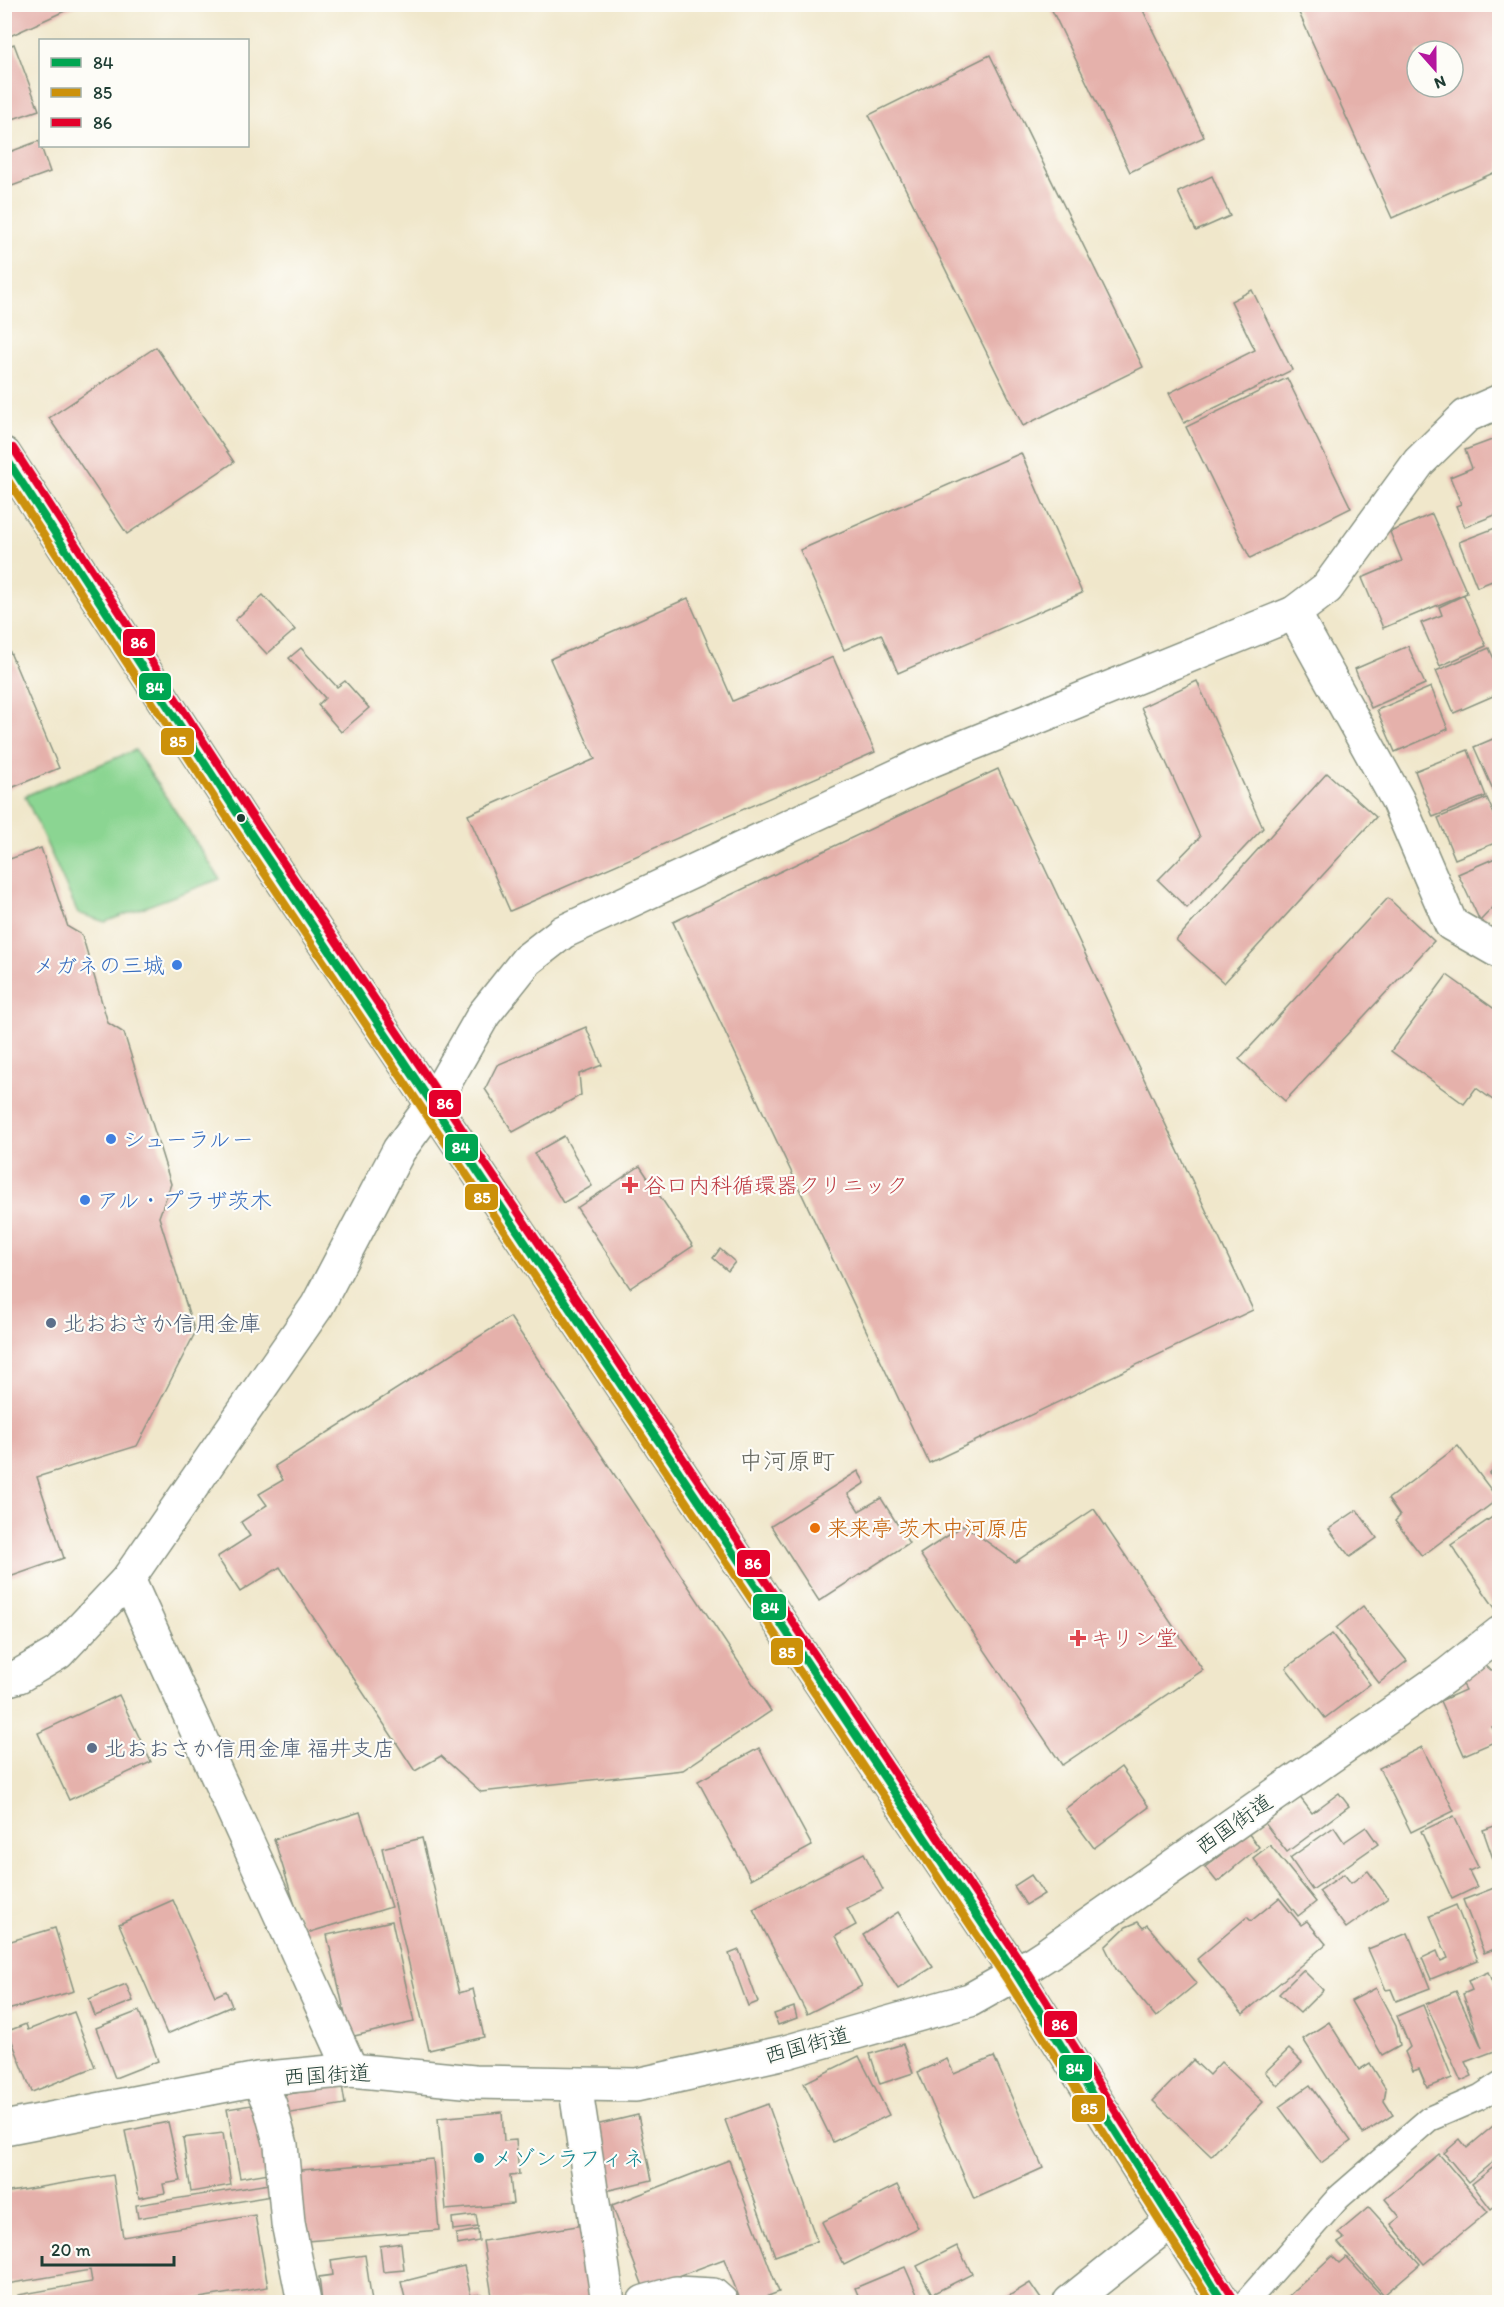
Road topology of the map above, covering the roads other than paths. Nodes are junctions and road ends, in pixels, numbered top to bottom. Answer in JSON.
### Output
{"nodes":[{"id":1,"x":1500,"y":401,"type":"edge"},
{"id":2,"x":4,"y":454,"type":"edge"},
{"id":3,"x":1294,"y":614,"type":"junction"},
{"id":4,"x":1500,"y":952,"type":"edge"},
{"id":5,"x":432,"y":1105,"type":"junction"},
{"id":6,"x":128,"y":1579,"type":"junction"},
{"id":7,"x":1500,"y":1633,"type":"edge"},
{"id":8,"x":4,"y":1680,"type":"edge"},
{"id":9,"x":1016,"y":1974,"type":"junction"},
{"id":10,"x":351,"y":2070,"type":"junction"},
{"id":11,"x":258,"y":2079,"type":"junction"},
{"id":12,"x":576,"y":2084,"type":"junction"},
{"id":13,"x":1500,"y":2084,"type":"edge"},
{"id":14,"x":4,"y":2128,"type":"edge"},
{"id":15,"x":1171,"y":2221,"type":"junction"},
{"id":16,"x":304,"y":2302,"type":"edge"},
{"id":17,"x":608,"y":2302,"type":"edge"},
{"id":18,"x":644,"y":2302,"type":"edge"},
{"id":19,"x":721,"y":2302,"type":"edge"},
{"id":20,"x":1070,"y":2302,"type":"edge"},
{"id":21,"x":1223,"y":2302,"type":"edge"},
{"id":22,"x":1246,"y":2302,"type":"edge"}],
"edges":[{"from":1,"to":3,"type":"street"},
{"from":2,"to":5,"type":"street"},
{"from":3,"to":4,"type":"street"},
{"from":3,"to":5,"type":"street"},
{"from":5,"to":6,"type":"street"},
{"from":5,"to":9,"type":"street"},
{"from":6,"to":8,"type":"street"},
{"from":6,"to":10,"type":"street"},
{"from":7,"to":9,"type":"street","name":"西国街道"},
{"from":9,"to":12,"type":"street","name":"西国街道"},
{"from":9,"to":15,"type":"street"},
{"from":10,"to":11,"type":"street","name":"西国街道"},
{"from":10,"to":12,"type":"street","name":"西国街道"},
{"from":11,"to":14,"type":"street","name":"西国街道"},
{"from":11,"to":16,"type":"street"},
{"from":12,"to":17,"type":"street"},
{"from":13,"to":22,"type":"lane"},
{"from":15,"to":20,"type":"street"},
{"from":15,"to":21,"type":"street"},
{"from":18,"to":19,"type":"street"}]}
